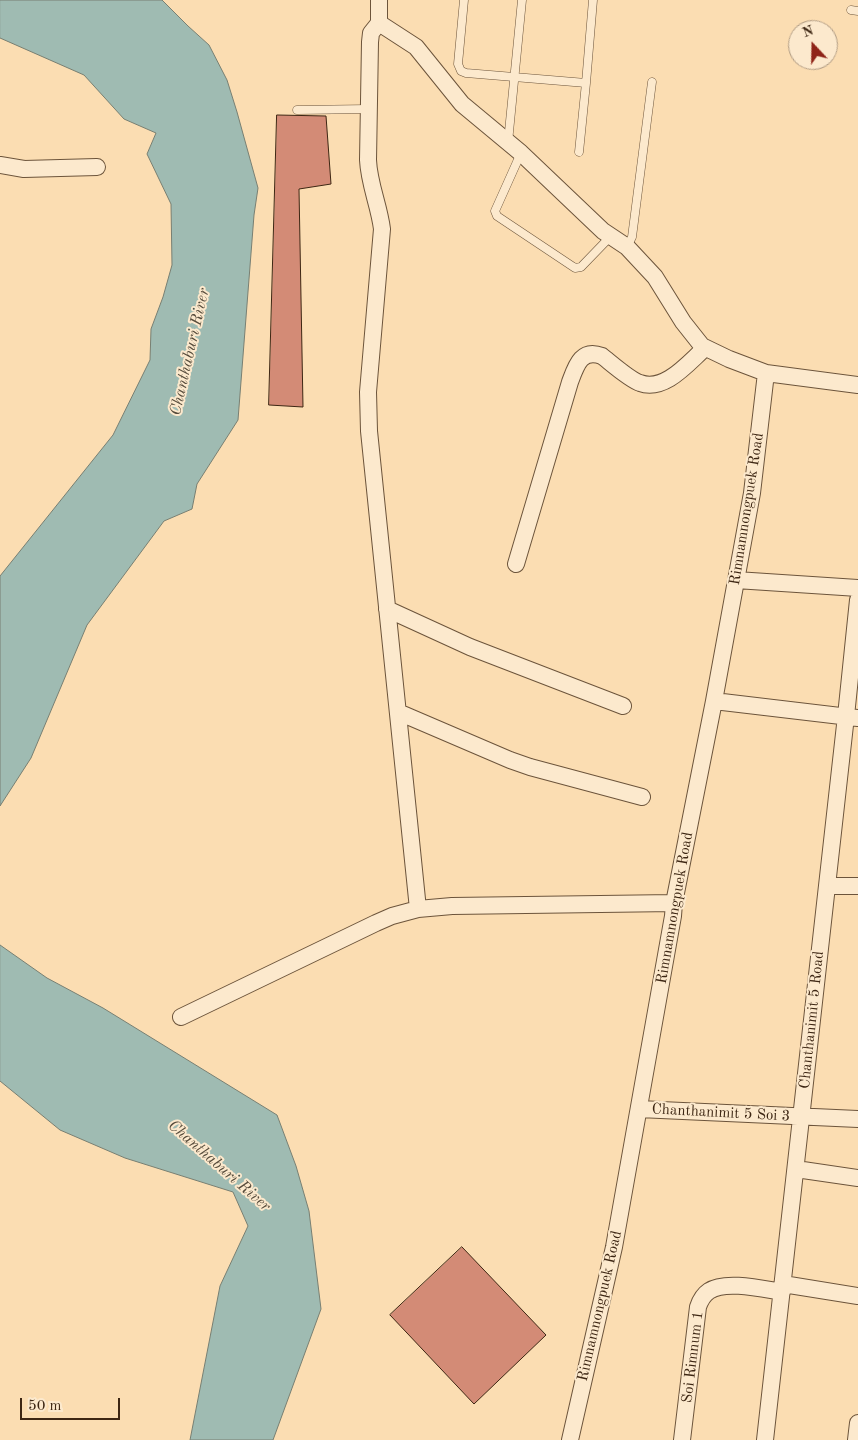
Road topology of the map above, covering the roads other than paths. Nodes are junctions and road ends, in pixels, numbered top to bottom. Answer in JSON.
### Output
{"nodes":[{"id":1,"x":378,"y":0,"type":"edge"},
{"id":2,"x":464,"y":0,"type":"edge"},
{"id":3,"x":522,"y":0,"type":"edge"},
{"id":4,"x":593,"y":0,"type":"edge"},
{"id":5,"x":379,"y":23,"type":"junction"},
{"id":6,"x":514,"y":78,"type":"junction"},
{"id":7,"x":652,"y":82,"type":"dead end"},
{"id":8,"x":586,"y":83,"type":"junction"},
{"id":9,"x":368,"y":108,"type":"junction"},
{"id":10,"x":297,"y":110,"type":"dead end"},
{"id":11,"x":508,"y":142,"type":"junction"},
{"id":12,"x":580,"y":152,"type":"dead end"},
{"id":13,"x":521,"y":153,"type":"junction"},
{"id":14,"x":0,"y":166,"type":"edge"},
{"id":15,"x":97,"y":167,"type":"dead end"},
{"id":16,"x":611,"y":236,"type":"junction"},
{"id":17,"x":627,"y":247,"type":"junction"},
{"id":18,"x":705,"y":348,"type":"junction"},
{"id":19,"x":766,"y":373,"type":"junction"},
{"id":20,"x":858,"y":385,"type":"edge"},
{"id":21,"x":516,"y":564,"type":"dead end"},
{"id":22,"x":736,"y":580,"type":"junction"},
{"id":23,"x":858,"y":588,"type":"edge"},
{"id":24,"x":858,"y":600,"type":"edge"},
{"id":25,"x":387,"y":609,"type":"junction"},
{"id":26,"x":714,"y":701,"type":"junction"},
{"id":27,"x":623,"y":706,"type":"dead end"},
{"id":28,"x":398,"y":712,"type":"junction"},
{"id":29,"x":852,"y":717,"type":"edge"},
{"id":30,"x":642,"y":797,"type":"dead end"},
{"id":31,"x":827,"y":886,"type":"junction"},
{"id":32,"x":858,"y":886,"type":"edge"},
{"id":33,"x":674,"y":903,"type":"junction"},
{"id":34,"x":418,"y":909,"type":"junction"},
{"id":35,"x":182,"y":1017,"type":"dead end"},
{"id":36,"x":639,"y":1108,"type":"junction"},
{"id":37,"x":802,"y":1117,"type":"junction"},
{"id":38,"x":858,"y":1119,"type":"edge"},
{"id":39,"x":796,"y":1169,"type":"junction"},
{"id":40,"x":858,"y":1178,"type":"edge"},
{"id":41,"x":783,"y":1288,"type":"junction"},
{"id":42,"x":858,"y":1296,"type":"edge"},
{"id":43,"x":858,"y":1424,"type":"edge"},
{"id":44,"x":570,"y":1440,"type":"edge"},
{"id":45,"x":682,"y":1440,"type":"edge"},
{"id":46,"x":765,"y":1440,"type":"edge"},
{"id":47,"x":856,"y":1440,"type":"edge"}],
"edges":[{"from":1,"to":5,"type":"street"},
{"from":2,"to":6,"type":"lane"},
{"from":3,"to":6,"type":"lane"},
{"from":4,"to":8,"type":"lane"},
{"from":5,"to":9,"type":"street"},
{"from":5,"to":11,"type":"street"},
{"from":6,"to":8,"type":"lane"},
{"from":6,"to":11,"type":"lane"},
{"from":7,"to":17,"type":"lane"},
{"from":8,"to":12,"type":"lane"},
{"from":9,"to":10,"type":"lane"},
{"from":9,"to":25,"type":"street"},
{"from":11,"to":13,"type":"street"},
{"from":13,"to":16,"type":"street"},
{"from":13,"to":16,"type":"lane"},
{"from":14,"to":15,"type":"street"},
{"from":16,"to":17,"type":"street"},
{"from":17,"to":18,"type":"street"},
{"from":18,"to":19,"type":"street"},
{"from":18,"to":21,"type":"street"},
{"from":19,"to":20,"type":"street"},
{"from":19,"to":22,"type":"street","name":"Rimnamnongpuek Road"},
{"from":22,"to":23,"type":"street"},
{"from":22,"to":26,"type":"street","name":"Rimnamnongpuek Road"},
{"from":24,"to":29,"type":"street","name":"Chanthanimit 5 Road"},
{"from":25,"to":27,"type":"street"},
{"from":25,"to":28,"type":"street"},
{"from":26,"to":29,"type":"street"},
{"from":26,"to":33,"type":"street","name":"Rimnamnongpuek Road"},
{"from":28,"to":30,"type":"street"},
{"from":28,"to":34,"type":"street"},
{"from":29,"to":31,"type":"street","name":"Chanthanimit 5 Road"},
{"from":31,"to":32,"type":"street"},
{"from":31,"to":37,"type":"street","name":"Chanthanimit 5 Road"},
{"from":33,"to":34,"type":"street"},
{"from":33,"to":36,"type":"street","name":"Rimnamnongpuek Road"},
{"from":34,"to":35,"type":"street"},
{"from":36,"to":37,"type":"street","name":"Chanthanimit 5 Soi 3"},
{"from":36,"to":44,"type":"street","name":"Rimnamnongpuek Road"},
{"from":37,"to":38,"type":"street","name":"Chanthanimit 5 Soi 3"},
{"from":37,"to":39,"type":"street","name":"Chanthanimit 5 Road"},
{"from":39,"to":40,"type":"street"},
{"from":39,"to":41,"type":"street","name":"Chanthanimit 5 Road"},
{"from":41,"to":42,"type":"street","name":"Soi Rimnum 1"},
{"from":41,"to":45,"type":"street","name":"Soi Rimnum 1"},
{"from":41,"to":46,"type":"street","name":"Chanthanimit 5 Road"},
{"from":43,"to":47,"type":"street"}]}
